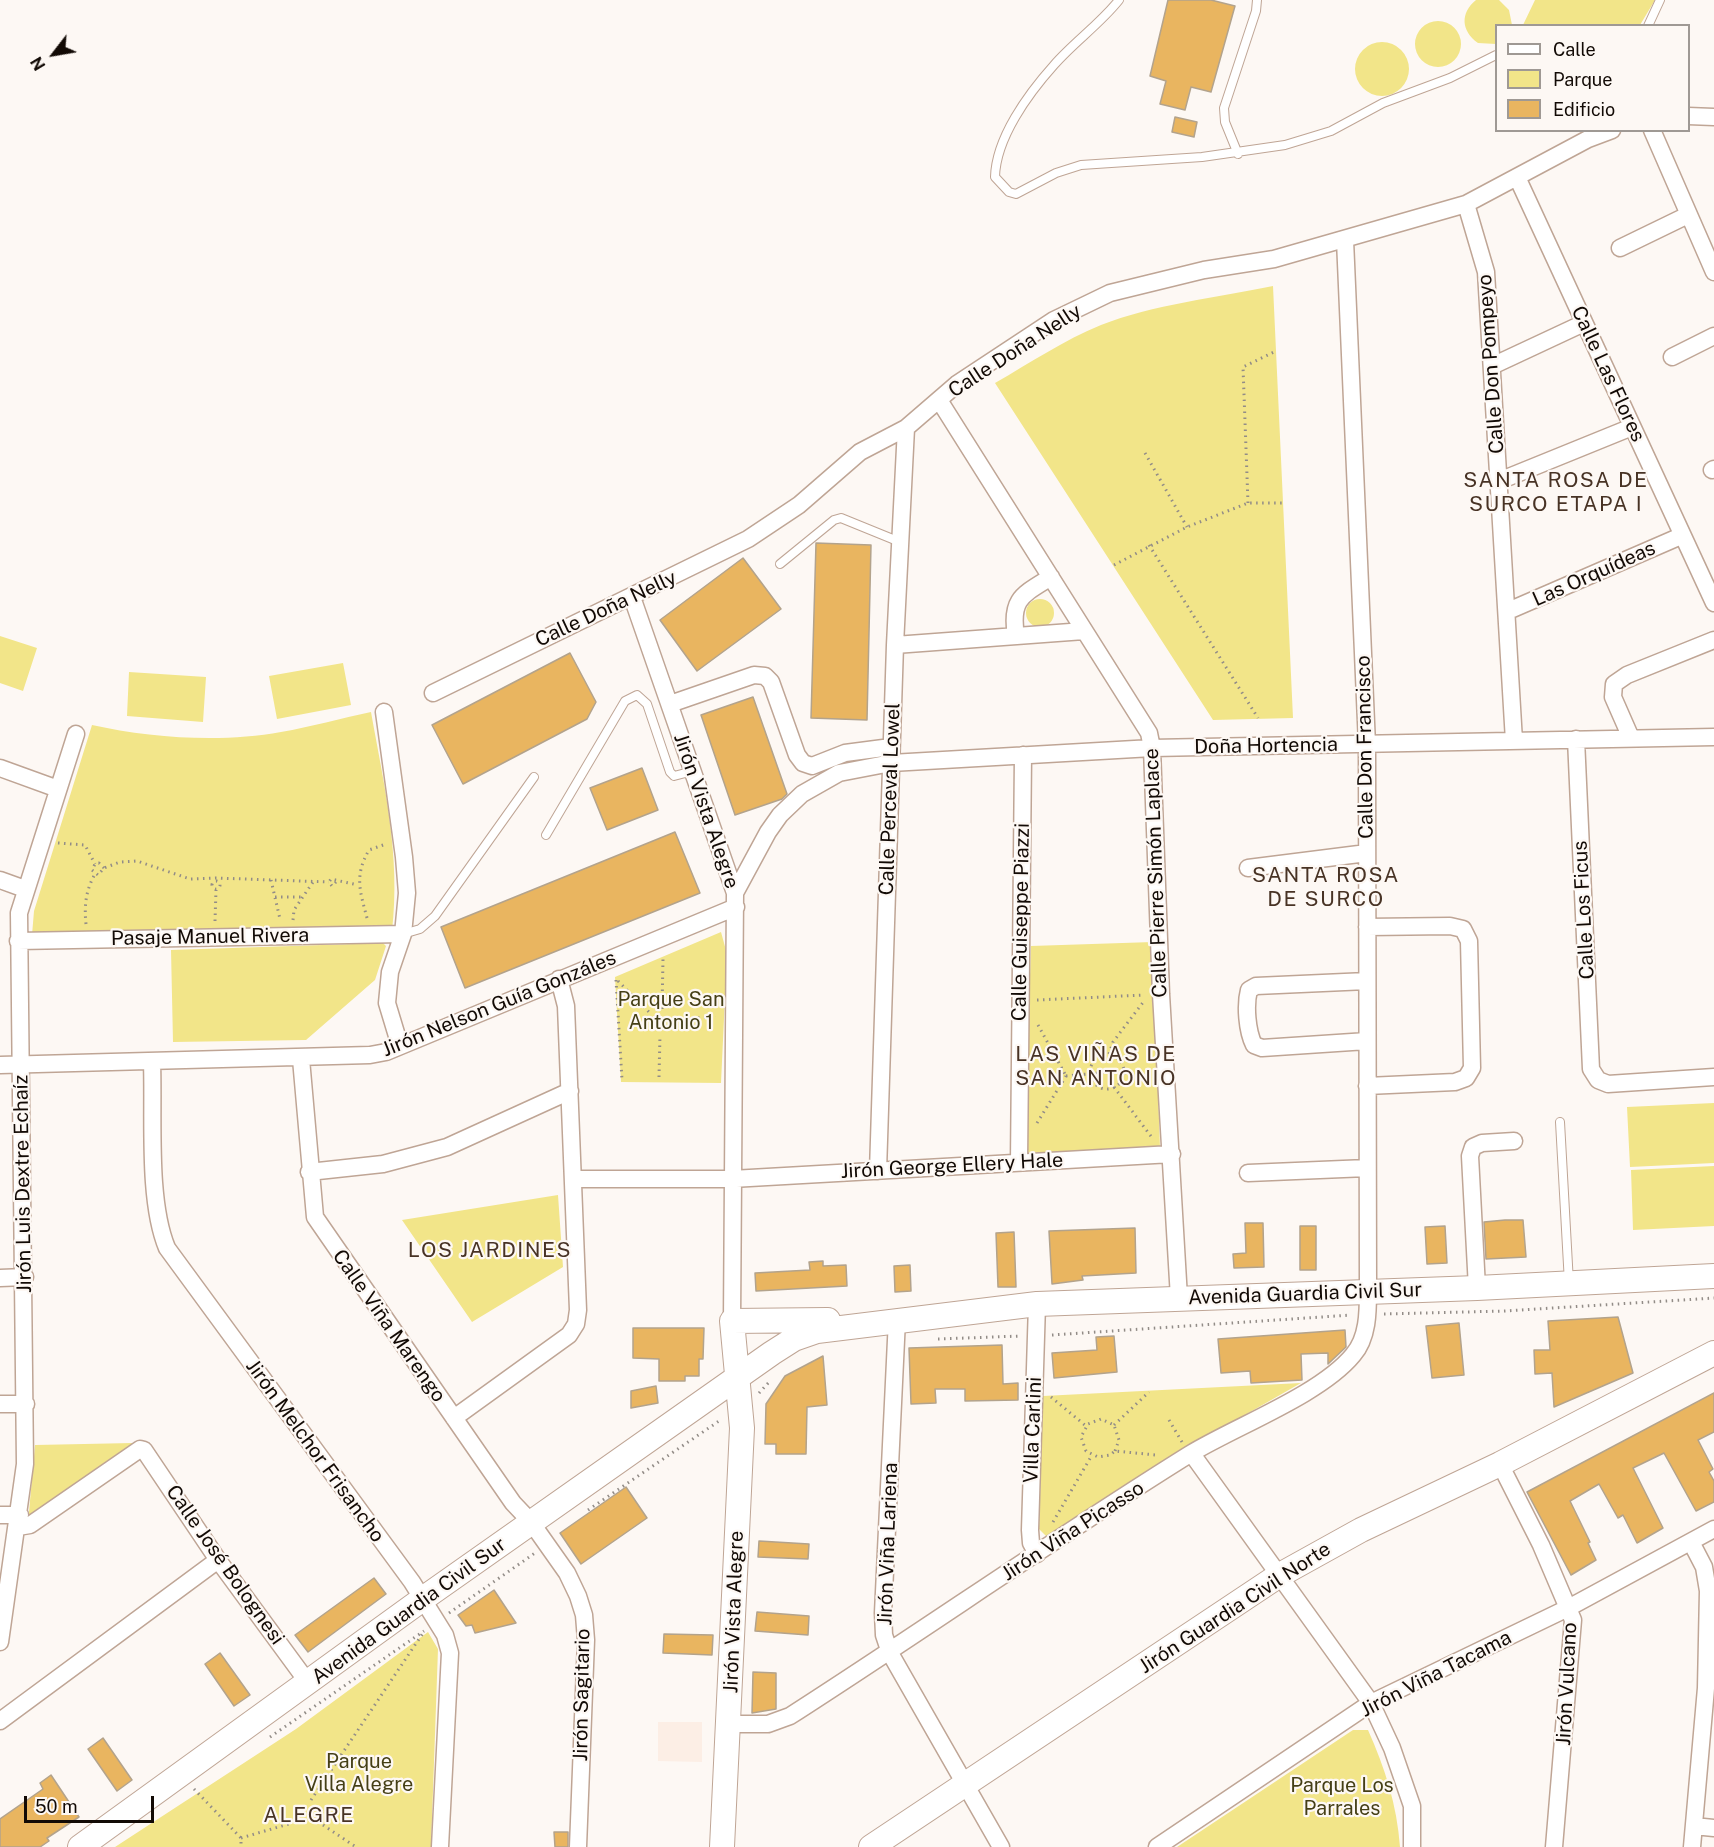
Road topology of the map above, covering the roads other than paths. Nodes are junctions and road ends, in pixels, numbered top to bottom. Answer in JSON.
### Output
{"nodes":[{"id":1,"x":1119,"y":0,"type":"edge"},
{"id":2,"x":1257,"y":0,"type":"edge"},
{"id":3,"x":1660,"y":0,"type":"edge"},
{"id":4,"x":1649,"y":24,"type":"edge"},
{"id":5,"x":1495,"y":57,"type":"edge"},
{"id":6,"x":1690,"y":116,"type":"edge"},
{"id":7,"x":1714,"y":117,"type":"edge"},
{"id":8,"x":1607,"y":132,"type":"edge"},
{"id":9,"x":1653,"y":132,"type":"edge"},
{"id":10,"x":1238,"y":154,"type":"junction"},
{"id":11,"x":1517,"y":177,"type":"junction"},
{"id":12,"x":1466,"y":204,"type":"junction"},
{"id":13,"x":1688,"y":215,"type":"junction"},
{"id":14,"x":1345,"y":240,"type":"junction"},
{"id":15,"x":1620,"y":248,"type":"dead end"},
{"id":16,"x":1714,"y":272,"type":"edge"},
{"id":17,"x":1584,"y":323,"type":"junction"},
{"id":18,"x":1714,"y":336,"type":"edge"},
{"id":19,"x":1672,"y":357,"type":"dead end"},
{"id":20,"x":1492,"y":366,"type":"junction"},
{"id":21,"x":939,"y":400,"type":"junction"},
{"id":22,"x":1632,"y":427,"type":"junction"},
{"id":23,"x":906,"y":428,"type":"junction"},
{"id":24,"x":1499,"y":481,"type":"junction"},
{"id":25,"x":1681,"y":536,"type":"junction"},
{"id":26,"x":900,"y":542,"type":"junction"},
{"id":27,"x":780,"y":564,"type":"dead end"},
{"id":28,"x":1051,"y":577,"type":"junction"},
{"id":29,"x":632,"y":597,"type":"junction"},
{"id":30,"x":1714,"y":603,"type":"edge"},
{"id":31,"x":1508,"y":611,"type":"junction"},
{"id":32,"x":1084,"y":631,"type":"junction"},
{"id":33,"x":1016,"y":636,"type":"junction"},
{"id":34,"x":1714,"y":640,"type":"edge"},
{"id":35,"x":895,"y":645,"type":"junction"},
{"id":36,"x":433,"y":693,"type":"dead end"},
{"id":37,"x":670,"y":704,"type":"junction"},
{"id":38,"x":384,"y":711,"type":"dead end"},
{"id":39,"x":76,"y":734,"type":"dead end"},
{"id":40,"x":1714,"y":737,"type":"edge"},
{"id":41,"x":1631,"y":738,"type":"junction"},
{"id":42,"x":1576,"y":739,"type":"junction"},
{"id":43,"x":1514,"y":741,"type":"junction"},
{"id":44,"x":1367,"y":745,"type":"junction"},
{"id":45,"x":1152,"y":748,"type":"junction"},
{"id":46,"x":891,"y":755,"type":"junction"},
{"id":47,"x":1023,"y":755,"type":"junction"},
{"id":48,"x":0,"y":768,"type":"edge"},
{"id":49,"x":693,"y":771,"type":"junction"},
{"id":50,"x":534,"y":777,"type":"dead end"},
{"id":51,"x":58,"y":789,"type":"junction"},
{"id":52,"x":546,"y":835,"type":"dead end"},
{"id":53,"x":1367,"y":853,"type":"junction"},
{"id":54,"x":1248,"y":868,"type":"dead end"},
{"id":55,"x":0,"y":880,"type":"edge"},
{"id":56,"x":25,"y":889,"type":"junction"},
{"id":57,"x":736,"y":900,"type":"junction"},
{"id":58,"x":1367,"y":927,"type":"junction"},
{"id":59,"x":403,"y":934,"type":"junction"},
{"id":60,"x":18,"y":940,"type":"junction"},
{"id":61,"x":559,"y":980,"type":"junction"},
{"id":62,"x":1367,"y":981,"type":"junction"},
{"id":63,"x":1367,"y":1041,"type":"junction"},
{"id":64,"x":400,"y":1046,"type":"junction"},
{"id":65,"x":301,"y":1059,"type":"junction"},
{"id":66,"x":152,"y":1062,"type":"junction"},
{"id":67,"x":21,"y":1064,"type":"junction"},
{"id":68,"x":0,"y":1065,"type":"edge"},
{"id":69,"x":1714,"y":1077,"type":"edge"},
{"id":70,"x":1367,"y":1086,"type":"junction"},
{"id":71,"x":570,"y":1091,"type":"junction"},
{"id":72,"x":1560,"y":1122,"type":"dead end"},
{"id":73,"x":1514,"y":1141,"type":"dead end"},
{"id":74,"x":1165,"y":1149,"type":"junction"},
{"id":75,"x":1019,"y":1162,"type":"junction"},
{"id":76,"x":1367,"y":1168,"type":"junction"},
{"id":77,"x":878,"y":1171,"type":"junction"},
{"id":78,"x":309,"y":1172,"type":"junction"},
{"id":79,"x":1248,"y":1173,"type":"dead end"},
{"id":80,"x":573,"y":1179,"type":"junction"},
{"id":81,"x":732,"y":1179,"type":"junction"},
{"id":82,"x":1714,"y":1276,"type":"edge"},
{"id":83,"x":25,"y":1277,"type":"junction"},
{"id":84,"x":0,"y":1278,"type":"edge"},
{"id":85,"x":1569,"y":1284,"type":"junction"},
{"id":86,"x":1477,"y":1288,"type":"junction"},
{"id":87,"x":1368,"y":1290,"type":"junction"},
{"id":88,"x":1179,"y":1298,"type":"junction"},
{"id":89,"x":1037,"y":1304,"type":"junction"},
{"id":90,"x":897,"y":1319,"type":"junction"},
{"id":91,"x":732,"y":1321,"type":"junction"},
{"id":92,"x":1714,"y":1353,"type":"edge"},
{"id":93,"x":739,"y":1376,"type":"junction"},
{"id":94,"x":0,"y":1404,"type":"edge"},
{"id":95,"x":26,"y":1404,"type":"junction"},
{"id":96,"x":454,"y":1418,"type":"junction"},
{"id":97,"x":1188,"y":1450,"type":"junction"},
{"id":98,"x":1500,"y":1464,"type":"junction"},
{"id":99,"x":0,"y":1515,"type":"edge"},
{"id":100,"x":19,"y":1521,"type":"junction"},
{"id":101,"x":531,"y":1522,"type":"junction"},
{"id":102,"x":1714,"y":1529,"type":"edge"},
{"id":103,"x":1691,"y":1542,"type":"junction"},
{"id":104,"x":1037,"y":1554,"type":"junction"},
{"id":105,"x":218,"y":1560,"type":"junction"},
{"id":106,"x":1278,"y":1576,"type":"junction"},
{"id":107,"x":424,"y":1598,"type":"junction"},
{"id":108,"x":1569,"y":1607,"type":"junction"},
{"id":109,"x":2,"y":1615,"type":"edge"},
{"id":110,"x":0,"y":1642,"type":"edge"},
{"id":111,"x":890,"y":1653,"type":"junction"},
{"id":112,"x":309,"y":1684,"type":"junction"},
{"id":113,"x":1710,"y":1689,"type":"edge"},
{"id":114,"x":1371,"y":1703,"type":"junction"},
{"id":115,"x":0,"y":1720,"type":"edge"},
{"id":116,"x":729,"y":1724,"type":"junction"},
{"id":117,"x":966,"y":1786,"type":"junction"},
{"id":118,"x":1694,"y":1826,"type":"junction"},
{"id":119,"x":1714,"y":1828,"type":"edge"},
{"id":120,"x":80,"y":1847,"type":"edge"},
{"id":121,"x":440,"y":1847,"type":"edge"},
{"id":122,"x":578,"y":1847,"type":"edge"},
{"id":123,"x":722,"y":1847,"type":"edge"},
{"id":124,"x":871,"y":1847,"type":"edge"},
{"id":125,"x":1001,"y":1847,"type":"edge"},
{"id":126,"x":1157,"y":1847,"type":"edge"},
{"id":127,"x":1412,"y":1847,"type":"edge"},
{"id":128,"x":1554,"y":1847,"type":"edge"},
{"id":129,"x":1692,"y":1847,"type":"edge"}],
"edges":[{"from":1,"to":10,"type":"lane"},
{"from":2,"to":10,"type":"lane"},
{"from":3,"to":4,"type":"lane"},
{"from":5,"to":10,"type":"lane"},
{"from":6,"to":7,"type":"street"},
{"from":8,"to":11,"type":"street","name":"Calle Doña Nelly"},
{"from":9,"to":13,"type":"street"},
{"from":11,"to":12,"type":"street","name":"Calle Doña Nelly"},
{"from":11,"to":17,"type":"street","name":"Calle Las Flores"},
{"from":12,"to":14,"type":"street","name":"Calle Doña Nelly"},
{"from":12,"to":20,"type":"street","name":"Calle Don Pompeyo"},
{"from":13,"to":15,"type":"street"},
{"from":13,"to":16,"type":"street"},
{"from":14,"to":21,"type":"street","name":"Calle Doña Nelly"},
{"from":14,"to":44,"type":"street","name":"Calle Don Francisco"},
{"from":17,"to":20,"type":"street"},
{"from":17,"to":22,"type":"street","name":"Calle Las Flores"},
{"from":18,"to":19,"type":"street"},
{"from":20,"to":24,"type":"street","name":"Calle Don Pompeyo"},
{"from":21,"to":23,"type":"street","name":"Calle Doña Nelly"},
{"from":21,"to":28,"type":"street","name":"Calle Pierre Simón Laplace"},
{"from":22,"to":24,"type":"street"},
{"from":22,"to":25,"type":"street","name":"Calle Las Flores"},
{"from":23,"to":26,"type":"street","name":"Calle Perceval Lowel"},
{"from":23,"to":29,"type":"street","name":"Calle Doña Nelly"},
{"from":24,"to":31,"type":"street","name":"Calle Don Pompeyo"},
{"from":25,"to":30,"type":"street","name":"Calle Las Flores"},
{"from":25,"to":31,"type":"street","name":"Las Orquídeas"},
{"from":26,"to":27,"type":"lane"},
{"from":26,"to":35,"type":"street","name":"Calle Perceval Lowel"},
{"from":28,"to":32,"type":"street","name":"Calle Pierre Simón Laplace"},
{"from":28,"to":33,"type":"street"},
{"from":29,"to":36,"type":"street","name":"Calle Doña Nelly"},
{"from":29,"to":37,"type":"street","name":"Jirón Vista Alegre"},
{"from":31,"to":43,"type":"street","name":"Calle Don Pompeyo"},
{"from":32,"to":33,"type":"street"},
{"from":32,"to":45,"type":"street","name":"Calle Pierre Simón Laplace"},
{"from":33,"to":35,"type":"street"},
{"from":34,"to":41,"type":"street"},
{"from":35,"to":46,"type":"street","name":"Calle Perceval Lowel"},
{"from":37,"to":46,"type":"street"},
{"from":37,"to":49,"type":"street","name":"Jirón Vista Alegre"},
{"from":38,"to":59,"type":"street"},
{"from":39,"to":51,"type":"street","name":"Jirón Luis Dextre Echaíz"},
{"from":40,"to":41,"type":"street","name":"Doña Hortencia"},
{"from":41,"to":42,"type":"street","name":"Doña Hortencia"},
{"from":42,"to":43,"type":"street","name":"Doña Hortencia"},
{"from":42,"to":69,"type":"street","name":"Calle Los Ficus"},
{"from":43,"to":44,"type":"street","name":"Doña Hortencia"},
{"from":44,"to":45,"type":"street","name":"Doña Hortencia"},
{"from":44,"to":53,"type":"street","name":"Calle Don Francisco"},
{"from":45,"to":47,"type":"street","name":"Doña Hortencia"},
{"from":45,"to":74,"type":"street","name":"Calle Pierre Simón Laplace"},
{"from":46,"to":47,"type":"street","name":"Doña Hortencia"},
{"from":46,"to":57,"type":"street"},
{"from":46,"to":77,"type":"street","name":"Calle Perceval Lowel"},
{"from":47,"to":75,"type":"street","name":"Calle Guiseppe Piazzi"},
{"from":48,"to":51,"type":"street"},
{"from":49,"to":52,"type":"lane"},
{"from":49,"to":57,"type":"street","name":"Jirón Vista Alegre"},
{"from":50,"to":59,"type":"lane"},
{"from":51,"to":56,"type":"street","name":"Jirón Luis Dextre Echaíz"},
{"from":53,"to":54,"type":"street"},
{"from":53,"to":58,"type":"street","name":"Calle Don Francisco"},
{"from":55,"to":56,"type":"street"},
{"from":56,"to":60,"type":"street","name":"Jirón Luis Dextre Echaíz"},
{"from":57,"to":61,"type":"street","name":"Jirón Nelson Guía Gonzáles"},
{"from":57,"to":81,"type":"street","name":"Jirón Vista Alegre"},
{"from":58,"to":62,"type":"street","name":"Calle Don Francisco"},
{"from":58,"to":70,"type":"street"},
{"from":59,"to":60,"type":"street","name":"Pasaje Manuel Rivera"},
{"from":59,"to":64,"type":"street"},
{"from":60,"to":67,"type":"street","name":"Jirón Luis Dextre Echaíz"},
{"from":61,"to":64,"type":"street","name":"Jirón Nelson Guía Gonzáles"},
{"from":61,"to":71,"type":"street","name":"Calle Viña Marengo"},
{"from":62,"to":63,"type":"street","name":"Calle Don Francisco"},
{"from":62,"to":63,"type":"street"},
{"from":63,"to":70,"type":"street","name":"Calle Don Francisco"},
{"from":64,"to":65,"type":"street","name":"Jirón Nelson Guía Gonzáles"},
{"from":65,"to":66,"type":"street","name":"Jirón Nelson Guía Gonzáles"},
{"from":65,"to":78,"type":"street","name":"Calle Viña Marengo"},
{"from":66,"to":67,"type":"street","name":"Jirón Nelson Guía Gonzáles"},
{"from":66,"to":107,"type":"street","name":"Jirón Melchor Frisancho"},
{"from":67,"to":68,"type":"street","name":"Jirón Nelson Guía Gonzáles"},
{"from":67,"to":83,"type":"street","name":"Jirón Luis Dextre Echaíz"},
{"from":70,"to":76,"type":"street","name":"Calle Don Francisco"},
{"from":71,"to":78,"type":"street"},
{"from":71,"to":80,"type":"street","name":"Calle Viña Marengo"},
{"from":72,"to":85,"type":"lane"},
{"from":73,"to":86,"type":"street"},
{"from":74,"to":75,"type":"street","name":"Jirón George Ellery Hale"},
{"from":74,"to":88,"type":"street","name":"Calle Pierre Simón Laplace"},
{"from":75,"to":77,"type":"street","name":"Jirón George Ellery Hale"},
{"from":76,"to":79,"type":"street"},
{"from":76,"to":87,"type":"street","name":"Calle Don Francisco"},
{"from":77,"to":81,"type":"street","name":"Jirón George Ellery Hale"},
{"from":78,"to":96,"type":"street","name":"Calle Viña Marengo"},
{"from":80,"to":81,"type":"street","name":"Jirón George Ellery Hale"},
{"from":80,"to":96,"type":"street","name":"Calle Viña Marengo"},
{"from":81,"to":91,"type":"street","name":"Jirón Vista Alegre"},
{"from":82,"to":85,"type":"main road","name":"Avenida Guardia Civil Sur"},
{"from":83,"to":84,"type":"street"},
{"from":83,"to":95,"type":"street","name":"Jirón Luis Dextre Echaíz"},
{"from":85,"to":86,"type":"main road","name":"Avenida Guardia Civil Sur"},
{"from":86,"to":87,"type":"main road","name":"Avenida Guardia Civil Sur"},
{"from":87,"to":88,"type":"main road","name":"Avenida Guardia Civil Sur"},
{"from":87,"to":97,"type":"street","name":"Jirón Viña Picasso"},
{"from":88,"to":89,"type":"main road","name":"Avenida Guardia Civil Sur"},
{"from":89,"to":90,"type":"main road","name":"Avenida Guardia Civil Sur"},
{"from":89,"to":104,"type":"street","name":"Villa Carlini"},
{"from":90,"to":91,"type":"main road","name":"Avenida Guardia Civil Sur"},
{"from":90,"to":93,"type":"main road","name":"Avenida Guardia Civil Sur"},
{"from":90,"to":111,"type":"street","name":"Jirón Viña Lariena"},
{"from":91,"to":93,"type":"main road"},
{"from":92,"to":98,"type":"main road","name":"Jirón Guardia Civil Norte"},
{"from":93,"to":101,"type":"main road","name":"Avenida Guardia Civil Sur"},
{"from":93,"to":116,"type":"main road","name":"Jirón Vista Alegre"},
{"from":94,"to":95,"type":"street"},
{"from":95,"to":100,"type":"street","name":"Jirón Luis Dextre Echaíz"},
{"from":96,"to":101,"type":"street","name":"Jirón Sagitario"},
{"from":97,"to":104,"type":"street","name":"Jirón Viña Picasso"},
{"from":97,"to":106,"type":"street"},
{"from":98,"to":106,"type":"main road","name":"Jirón Guardia Civil Norte"},
{"from":98,"to":108,"type":"street","name":"Jirón Vulcano"},
{"from":99,"to":100,"type":"street"},
{"from":100,"to":105,"type":"street","name":"Calle José Bolognesi"},
{"from":100,"to":109,"type":"street","name":"Jirón Luis Dextre Echaíz"},
{"from":101,"to":107,"type":"main road","name":"Avenida Guardia Civil Sur"},
{"from":101,"to":122,"type":"street","name":"Jirón Sagitario"},
{"from":102,"to":103,"type":"street","name":"Jirón Viña Tacama"},
{"from":103,"to":108,"type":"street","name":"Jirón Viña Tacama"},
{"from":103,"to":113,"type":"street"},
{"from":104,"to":111,"type":"street","name":"Jirón Viña Picasso"},
{"from":105,"to":112,"type":"street","name":"Calle José Bolognesi"},
{"from":105,"to":115,"type":"street"},
{"from":106,"to":114,"type":"street"},
{"from":106,"to":117,"type":"main road","name":"Jirón Guardia Civil Norte"},
{"from":107,"to":112,"type":"main road","name":"Avenida Guardia Civil Sur"},
{"from":107,"to":121,"type":"street","name":"Jirón Melchor Frisancho"},
{"from":108,"to":114,"type":"street","name":"Jirón Viña Tacama"},
{"from":108,"to":128,"type":"street","name":"Jirón Vulcano"},
{"from":109,"to":110,"type":"street","name":"Jirón Luis Dextre Echaíz"},
{"from":111,"to":116,"type":"street","name":"Jirón Viña Picasso"},
{"from":111,"to":117,"type":"street","name":"Jirón Viña Lariena"},
{"from":112,"to":120,"type":"main road","name":"Avenida Guardia Civil Sur"},
{"from":113,"to":118,"type":"street"},
{"from":114,"to":126,"type":"street","name":"Jirón Viña Tacama"},
{"from":114,"to":127,"type":"street"},
{"from":116,"to":123,"type":"main road","name":"Jirón Vista Alegre"},
{"from":117,"to":124,"type":"main road","name":"Jirón Guardia Civil Norte"},
{"from":117,"to":125,"type":"street","name":"Jirón Viña Lariena"},
{"from":118,"to":119,"type":"street"},
{"from":118,"to":129,"type":"street"}]}
